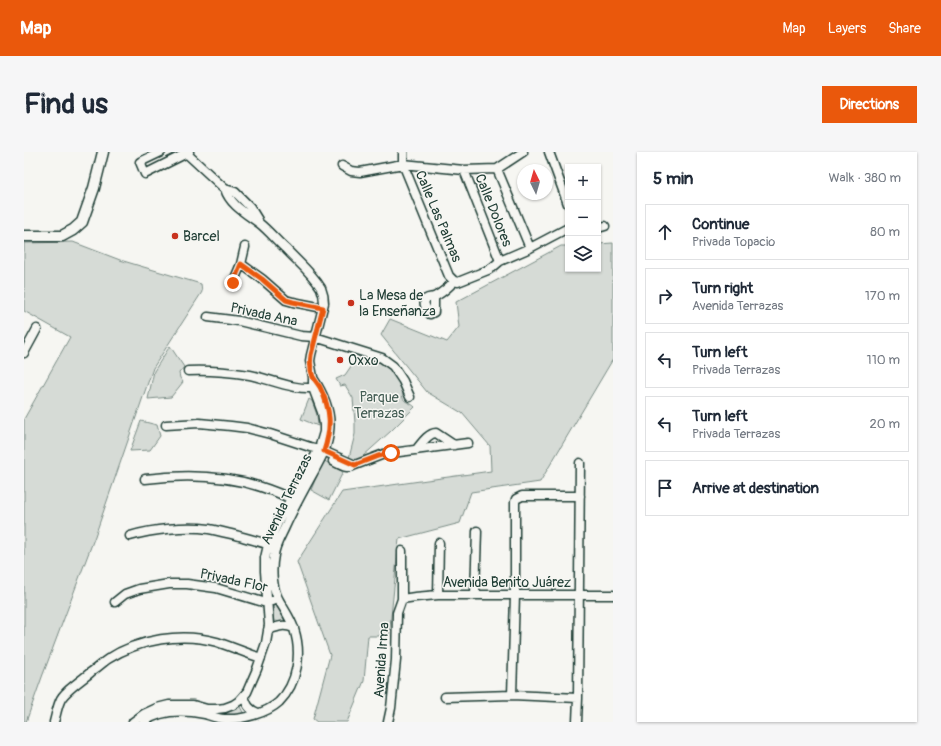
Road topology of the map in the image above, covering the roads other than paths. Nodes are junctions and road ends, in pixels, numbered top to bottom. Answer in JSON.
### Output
{"nodes":[{"id":1,"x":103,"y":152,"type":"edge"},
{"id":2,"x":161,"y":152,"type":"edge"},
{"id":3,"x":164,"y":152,"type":"edge"},
{"id":4,"x":186,"y":152,"type":"edge"},
{"id":5,"x":403,"y":152,"type":"edge"},
{"id":6,"x":522,"y":152,"type":"edge"},
{"id":7,"x":549,"y":152,"type":"edge"},
{"id":8,"x":169,"y":162,"type":"junction"},
{"id":9,"x":403,"y":164,"type":"junction"},
{"id":10,"x":342,"y":166,"type":"dead end"},
{"id":11,"x":497,"y":169,"type":"junction"},
{"id":12,"x":464,"y":170,"type":"junction"},
{"id":13,"x":567,"y":200,"type":"edge"},
{"id":14,"x":565,"y":230,"type":"edge"},
{"id":15,"x":24,"y":236,"type":"edge"},
{"id":16,"x":245,"y":246,"type":"dead end"},
{"id":17,"x":530,"y":248,"type":"junction"},
{"id":18,"x":500,"y":260,"type":"junction"},
{"id":19,"x":241,"y":264,"type":"junction"},
{"id":20,"x":454,"y":281,"type":"junction"},
{"id":21,"x":233,"y":283,"type":"dead end"},
{"id":22,"x":434,"y":297,"type":"dead end"},
{"id":23,"x":323,"y":308,"type":"junction"},
{"id":24,"x":208,"y":317,"type":"dead end"},
{"id":25,"x":37,"y":329,"type":"dead end"},
{"id":26,"x":315,"y":337,"type":"junction"},
{"id":27,"x":24,"y":353,"type":"edge"},
{"id":28,"x":188,"y":371,"type":"dead end"},
{"id":29,"x":316,"y":388,"type":"junction"},
{"id":30,"x":410,"y":397,"type":"dead end"},
{"id":31,"x":166,"y":425,"type":"dead end"},
{"id":32,"x":468,"y":443,"type":"dead end"},
{"id":33,"x":454,"y":445,"type":"junction"},
{"id":34,"x":416,"y":450,"type":"junction"},
{"id":35,"x":318,"y":451,"type":"junction"},
{"id":36,"x":580,"y":464,"type":"dead end"},
{"id":37,"x":145,"y":479,"type":"dead end"},
{"id":38,"x":580,"y":496,"type":"junction"},
{"id":39,"x":294,"y":500,"type":"junction"},
{"id":40,"x":477,"y":531,"type":"dead end"},
{"id":41,"x":130,"y":536,"type":"dead end"},
{"id":42,"x":439,"y":543,"type":"dead end"},
{"id":43,"x":272,"y":546,"type":"junction"},
{"id":44,"x":402,"y":551,"type":"dead end"},
{"id":45,"x":438,"y":595,"type":"junction"},
{"id":46,"x":475,"y":595,"type":"junction"},
{"id":47,"x":515,"y":595,"type":"junction"},
{"id":48,"x":579,"y":595,"type":"junction"},
{"id":49,"x":613,"y":595,"type":"edge"},
{"id":50,"x":402,"y":599,"type":"junction"},
{"id":51,"x":267,"y":601,"type":"junction"},
{"id":52,"x":279,"y":601,"type":"junction"},
{"id":53,"x":115,"y":602,"type":"dead end"},
{"id":54,"x":294,"y":628,"type":"junction"},
{"id":55,"x":268,"y":630,"type":"junction"},
{"id":56,"x":261,"y":658,"type":"junction"},
{"id":57,"x":512,"y":695,"type":"junction"},
{"id":58,"x":244,"y":696,"type":"junction"},
{"id":59,"x":445,"y":697,"type":"dead end"},
{"id":60,"x":578,"y":698,"type":"junction"},
{"id":61,"x":258,"y":713,"type":"junction"},
{"id":62,"x":54,"y":722,"type":"edge"},
{"id":63,"x":133,"y":722,"type":"edge"},
{"id":64,"x":144,"y":722,"type":"edge"},
{"id":65,"x":388,"y":722,"type":"edge"},
{"id":66,"x":577,"y":722,"type":"edge"}],
"edges":[{"from":1,"to":15,"type":"main road"},
{"from":2,"to":8,"type":"street"},
{"from":3,"to":8,"type":"street"},
{"from":4,"to":8,"type":"street"},
{"from":4,"to":23,"type":"street","name":"Avenida Terrazas"},
{"from":5,"to":9,"type":"street","name":"Calle Las Palmas"},
{"from":6,"to":11,"type":"street"},
{"from":7,"to":13,"type":"street"},
{"from":9,"to":10,"type":"street"},
{"from":9,"to":12,"type":"street"},
{"from":9,"to":20,"type":"street","name":"Calle Las Palmas"},
{"from":11,"to":12,"type":"street"},
{"from":11,"to":17,"type":"street"},
{"from":12,"to":18,"type":"street","name":"Calle Dolores"},
{"from":14,"to":17,"type":"street","name":"Calle Las Palmas"},
{"from":16,"to":19,"type":"street"},
{"from":17,"to":18,"type":"street","name":"Calle Las Palmas"},
{"from":18,"to":20,"type":"street","name":"Calle Las Palmas"},
{"from":19,"to":21,"type":"street"},
{"from":19,"to":23,"type":"street"},
{"from":20,"to":22,"type":"street"},
{"from":23,"to":26,"type":"street","name":"Avenida Terrazas"},
{"from":24,"to":26,"type":"street","name":"Privada Ana"},
{"from":25,"to":27,"type":"street"},
{"from":26,"to":29,"type":"street","name":"Avenida Terrazas"},
{"from":26,"to":30,"type":"street","name":"Privada Ana"},
{"from":28,"to":29,"type":"street"},
{"from":29,"to":35,"type":"street","name":"Avenida Terrazas"},
{"from":31,"to":35,"type":"street"},
{"from":32,"to":33,"type":"street"},
{"from":33,"to":34,"type":"street"},
{"from":33,"to":34,"type":"street"},
{"from":34,"to":35,"type":"street"},
{"from":35,"to":39,"type":"street","name":"Avenida Terrazas"},
{"from":36,"to":38,"type":"street"},
{"from":37,"to":39,"type":"street"},
{"from":38,"to":47,"type":"street"},
{"from":38,"to":48,"type":"street"},
{"from":39,"to":43,"type":"street","name":"Avenida Terrazas"},
{"from":40,"to":46,"type":"street"},
{"from":41,"to":43,"type":"street"},
{"from":42,"to":45,"type":"street"},
{"from":43,"to":51,"type":"street","name":"Avenida Terrazas"},
{"from":43,"to":52,"type":"street","name":"Avenida Terrazas"},
{"from":44,"to":50,"type":"street","name":"Avenida Irma"},
{"from":45,"to":46,"type":"street","name":"Avenida Benito Juárez"},
{"from":45,"to":50,"type":"street","name":"Avenida Benito Juárez"},
{"from":46,"to":47,"type":"street","name":"Avenida Benito Juárez"},
{"from":47,"to":48,"type":"street","name":"Avenida Benito Juárez"},
{"from":47,"to":57,"type":"street"},
{"from":48,"to":49,"type":"street","name":"Avenida Benito Juárez"},
{"from":48,"to":60,"type":"street"},
{"from":50,"to":65,"type":"street","name":"Avenida Irma"},
{"from":51,"to":52,"type":"street","name":"Privada Flor"},
{"from":51,"to":53,"type":"street","name":"Privada Flor"},
{"from":51,"to":55,"type":"street","name":"Avenida Terrazas"},
{"from":52,"to":54,"type":"street","name":"Avenida Terrazas"},
{"from":54,"to":55,"type":"street"},
{"from":54,"to":61,"type":"street","name":"Avenida Terrazas"},
{"from":55,"to":56,"type":"street","name":"Avenida Terrazas"},
{"from":56,"to":58,"type":"street","name":"Avenida Terrazas"},
{"from":56,"to":62,"type":"street"},
{"from":57,"to":59,"type":"street"},
{"from":57,"to":60,"type":"street"},
{"from":58,"to":61,"type":"street"},
{"from":58,"to":63,"type":"street","name":"Avenida Terrazas"},
{"from":60,"to":66,"type":"street"},
{"from":61,"to":64,"type":"street","name":"Avenida Terrazas"}]}
